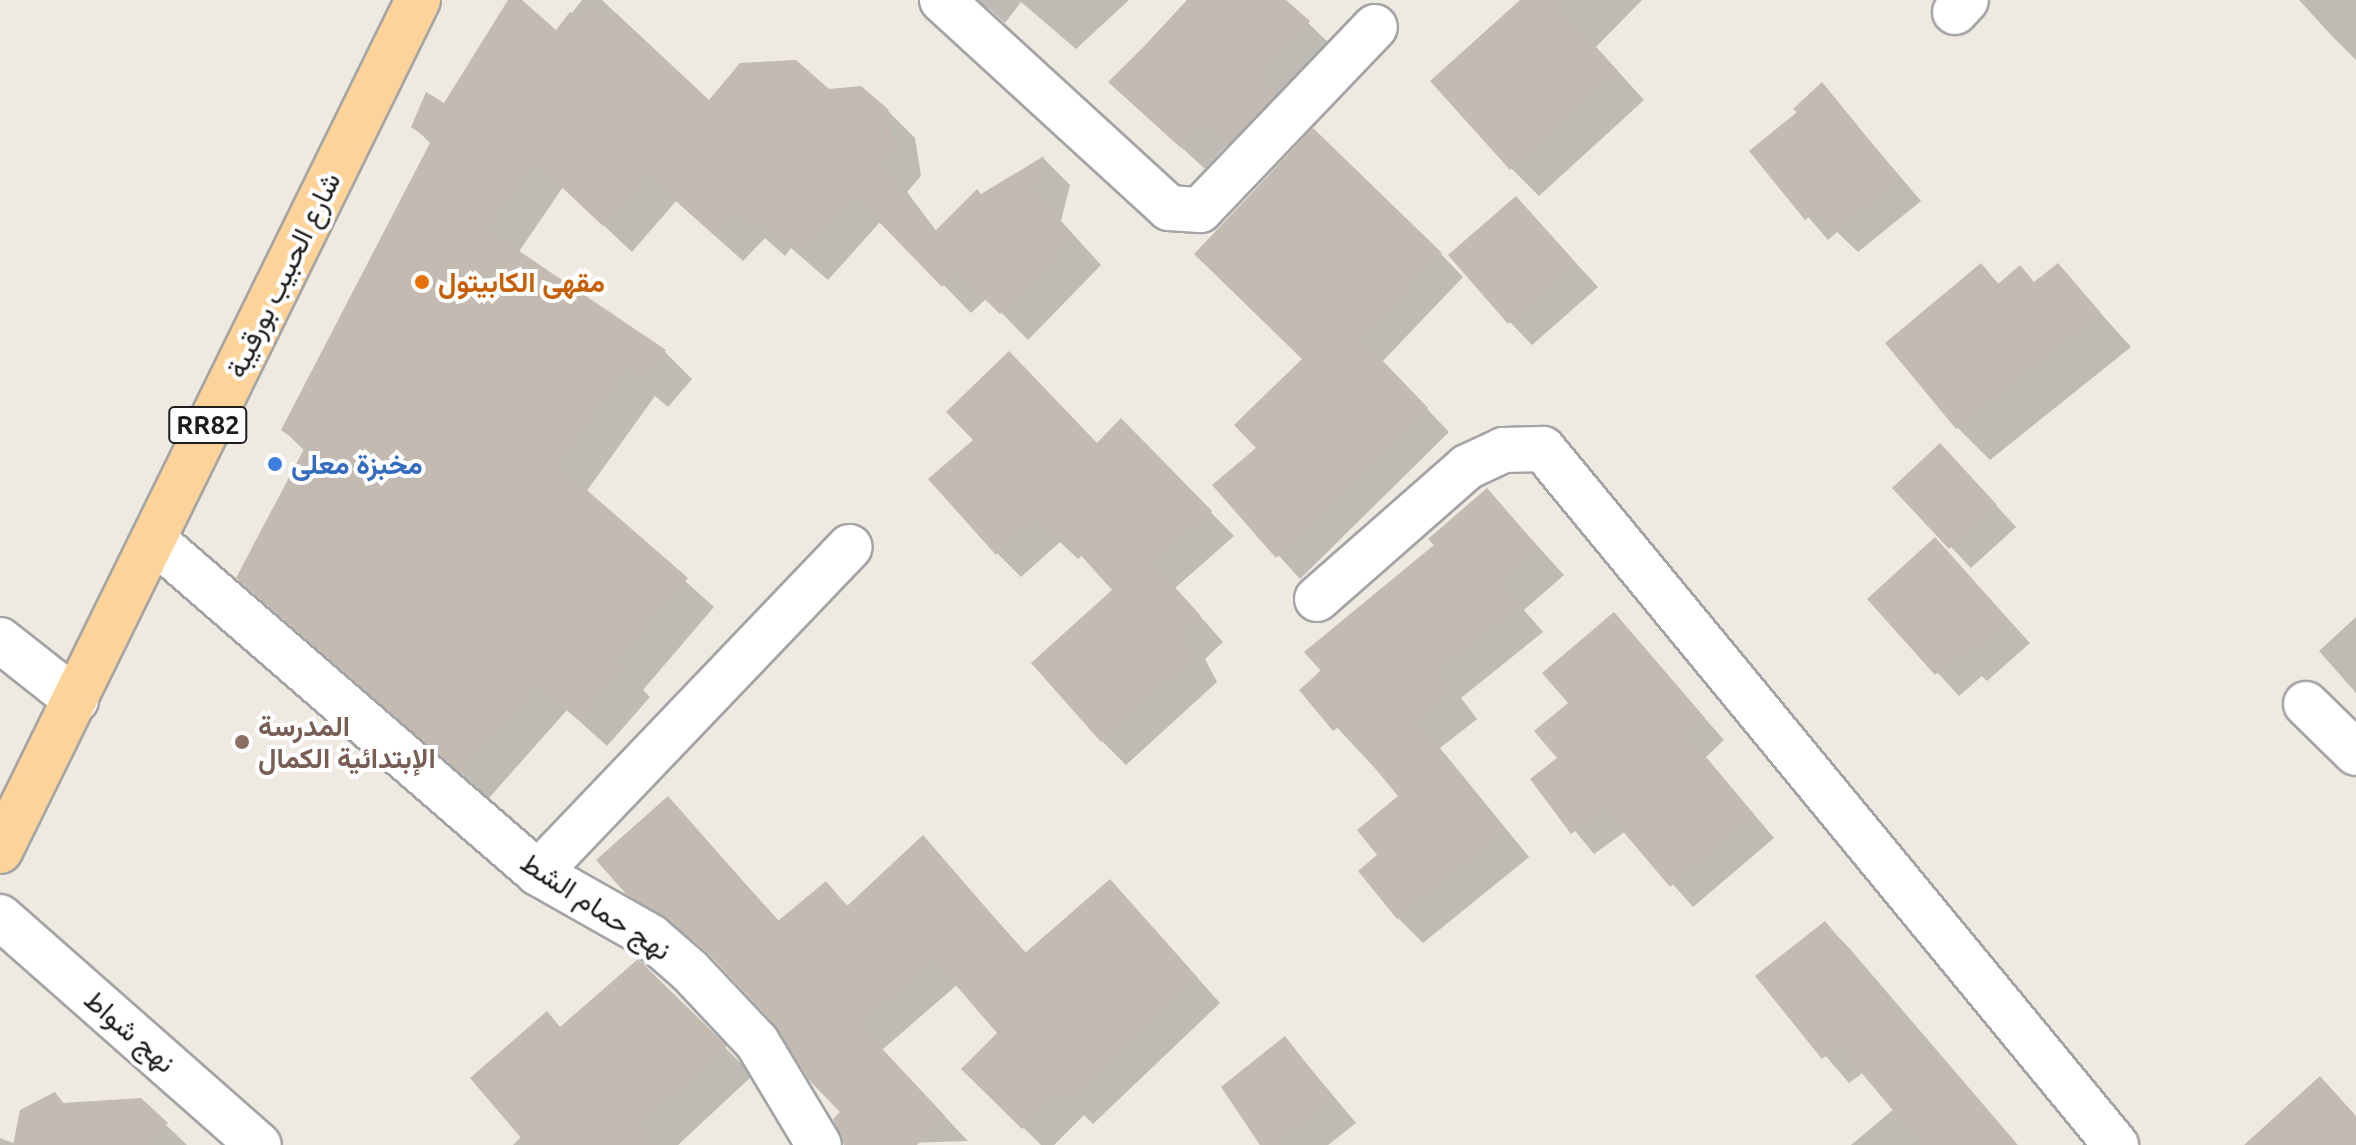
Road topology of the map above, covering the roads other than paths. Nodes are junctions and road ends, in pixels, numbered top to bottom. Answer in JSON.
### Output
{"nodes":[{"id":1,"x":418,"y":0,"type":"edge"},
{"id":2,"x":942,"y":0,"type":"edge"},
{"id":3,"x":1375,"y":27,"type":"dead end"},
{"id":4,"x":155,"y":541,"type":"junction"},
{"id":5,"x":849,"y":547,"type":"dead end"},
{"id":6,"x":1317,"y":599,"type":"dead end"},
{"id":7,"x":0,"y":640,"type":"edge"},
{"id":8,"x":76,"y":700,"type":"junction"},
{"id":9,"x":2306,"y":704,"type":"dead end"},
{"id":10,"x":2356,"y":753,"type":"edge"},
{"id":11,"x":0,"y":851,"type":"edge"},
{"id":12,"x":538,"y":873,"type":"junction"},
{"id":13,"x":0,"y":917,"type":"edge"},
{"id":14,"x":259,"y":1145,"type":"edge"},
{"id":15,"x":819,"y":1145,"type":"edge"},
{"id":16,"x":2116,"y":1145,"type":"edge"}],
"edges":[{"from":1,"to":4,"type":"main road","name":"شارع الحبيب بورقيبة","number":"RR82"},
{"from":2,"to":3,"type":"street"},
{"from":4,"to":8,"type":"main road","name":"شارع الحبيب بورقيبة","number":"RR82"},
{"from":4,"to":12,"type":"street","name":"نهج حمام الشط"},
{"from":5,"to":12,"type":"street"},
{"from":6,"to":16,"type":"street"},
{"from":7,"to":8,"type":"street"},
{"from":8,"to":11,"type":"main road","name":"شارع الحبيب بورقيبة","number":"RR82"},
{"from":9,"to":10,"type":"street"},
{"from":12,"to":15,"type":"street","name":"نهج حمام الشط"},
{"from":13,"to":14,"type":"street","name":"نهج شواط"}]}
